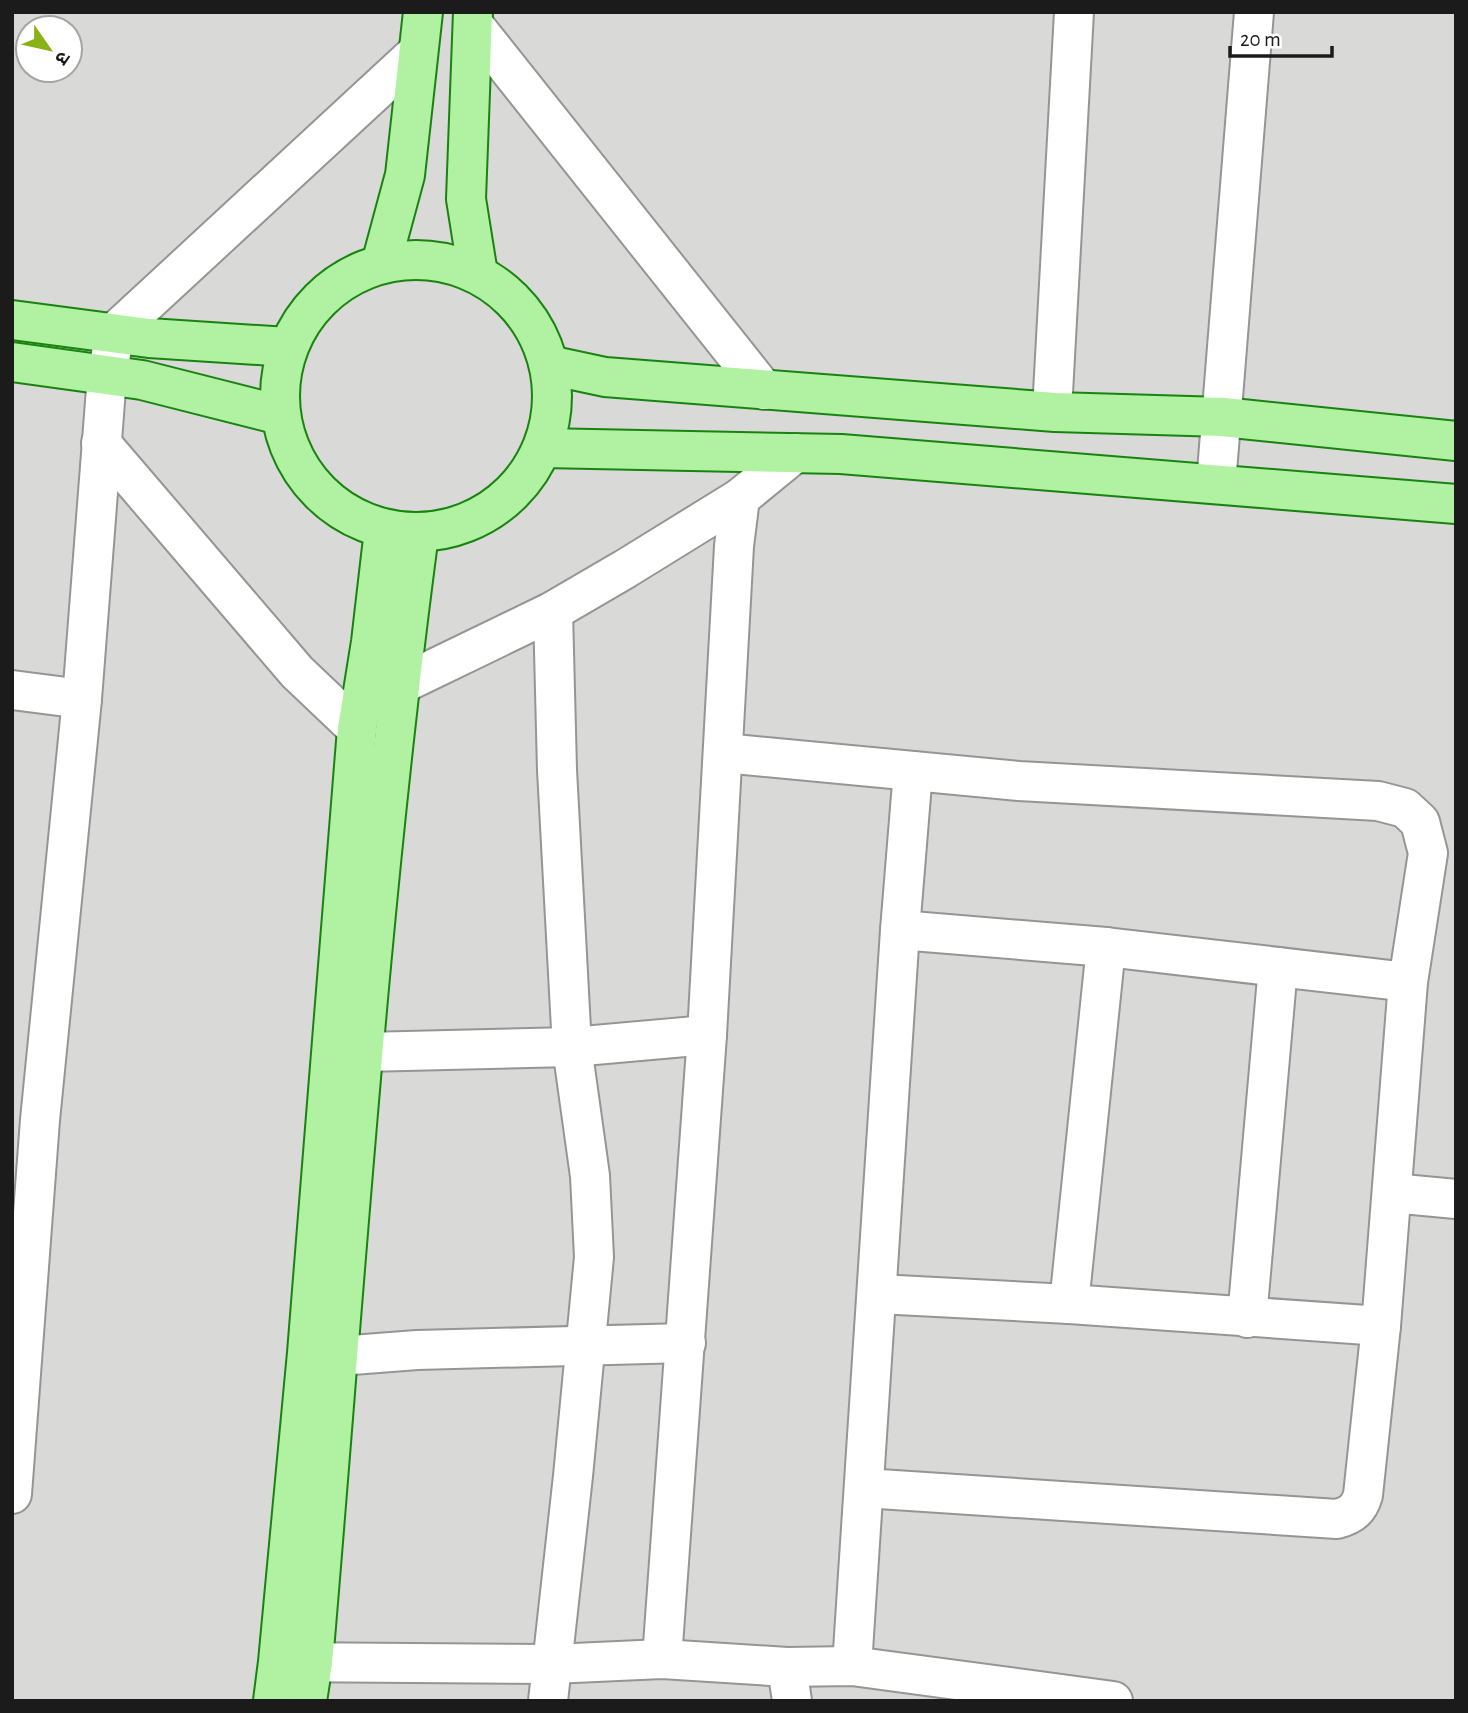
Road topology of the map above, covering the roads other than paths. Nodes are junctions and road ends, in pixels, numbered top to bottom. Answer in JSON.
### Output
{"nodes":[{"id":1,"x":423,"y":12,"type":"edge"},
{"id":2,"x":1074,"y":12,"type":"edge"},
{"id":3,"x":1254,"y":12,"type":"edge"},
{"id":4,"x":473,"y":18,"type":"edge"},
{"id":5,"x":418,"y":52,"type":"junction"},
{"id":6,"x":381,"y":264,"type":"junction"},
{"id":7,"x":478,"y":274,"type":"junction"},
{"id":8,"x":12,"y":320,"type":"edge"},
{"id":9,"x":115,"y":332,"type":"junction"},
{"id":10,"x":288,"y":347,"type":"junction"},
{"id":11,"x":12,"y":362,"type":"edge"},
{"id":12,"x":549,"y":365,"type":"junction"},
{"id":13,"x":107,"y":376,"type":"junction"},
{"id":14,"x":764,"y":390,"type":"junction"},
{"id":15,"x":847,"y":396,"type":"junction"},
{"id":16,"x":1052,"y":411,"type":"junction"},
{"id":17,"x":280,"y":415,"type":"junction"},
{"id":18,"x":1223,"y":417,"type":"junction"},
{"id":19,"x":1456,"y":441,"type":"edge"},
{"id":20,"x":101,"y":443,"type":"junction"},
{"id":21,"x":542,"y":448,"type":"junction"},
{"id":22,"x":796,"y":453,"type":"junction"},
{"id":23,"x":841,"y":454,"type":"junction"},
{"id":24,"x":1216,"y":484,"type":"junction"},
{"id":25,"x":740,"y":498,"type":"junction"},
{"id":26,"x":1456,"y":504,"type":"edge"},
{"id":27,"x":402,"y":532,"type":"junction"},
{"id":28,"x":553,"y":611,"type":"junction"},
{"id":29,"x":400,"y":685,"type":"junction"},
{"id":30,"x":12,"y":690,"type":"edge"},
{"id":31,"x":82,"y":699,"type":"junction"},
{"id":32,"x":358,"y":729,"type":"junction"},
{"id":33,"x":723,"y":753,"type":"junction"},
{"id":34,"x":913,"y":771,"type":"junction"},
{"id":35,"x":900,"y":930,"type":"junction"},
{"id":36,"x":1106,"y":947,"type":"junction"},
{"id":37,"x":1278,"y":967,"type":"junction"},
{"id":38,"x":1408,"y":982,"type":"junction"},
{"id":39,"x":707,"y":1035,"type":"junction"},
{"id":40,"x":572,"y":1047,"type":"junction"},
{"id":41,"x":364,"y":1052,"type":"junction"},
{"id":42,"x":1392,"y":1193,"type":"junction"},
{"id":43,"x":1456,"y":1199,"type":"edge"},
{"id":44,"x":878,"y":1294,"type":"junction"},
{"id":45,"x":1069,"y":1304,"type":"junction"},
{"id":46,"x":1247,"y":1318,"type":"junction"},
{"id":47,"x":1381,"y":1326,"type":"junction"},
{"id":48,"x":686,"y":1343,"type":"junction"},
{"id":49,"x":586,"y":1345,"type":"junction"},
{"id":50,"x":339,"y":1356,"type":"junction"},
{"id":51,"x":864,"y":1489,"type":"junction"},
{"id":52,"x":12,"y":1494,"type":"edge"},
{"id":53,"x":662,"y":1659,"type":"junction"},
{"id":54,"x":296,"y":1662,"type":"junction"},
{"id":55,"x":852,"y":1666,"type":"junction"},
{"id":56,"x":550,"y":1682,"type":"edge"},
{"id":57,"x":790,"y":1684,"type":"edge"},
{"id":58,"x":1008,"y":1694,"type":"edge"},
{"id":59,"x":273,"y":1701,"type":"edge"},
{"id":60,"x":307,"y":1701,"type":"edge"},
{"id":61,"x":1114,"y":1701,"type":"edge"}],
"edges":[{"from":1,"to":5,"type":"main road"},
{"from":2,"to":16,"type":"street"},
{"from":3,"to":18,"type":"street"},
{"from":4,"to":7,"type":"main road"},
{"from":4,"to":14,"type":"street"},
{"from":5,"to":6,"type":"main road"},
{"from":5,"to":9,"type":"street"},
{"from":6,"to":7,"type":"main road"},
{"from":6,"to":10,"type":"main road"},
{"from":7,"to":12,"type":"main road"},
{"from":8,"to":9,"type":"main road"},
{"from":9,"to":10,"type":"main road"},
{"from":9,"to":13,"type":"street"},
{"from":10,"to":17,"type":"main road"},
{"from":11,"to":13,"type":"main road"},
{"from":12,"to":14,"type":"main road"},
{"from":12,"to":21,"type":"main road"},
{"from":13,"to":17,"type":"main road"},
{"from":13,"to":20,"type":"street"},
{"from":14,"to":15,"type":"main road"},
{"from":15,"to":16,"type":"main road"},
{"from":15,"to":23,"type":"main road"},
{"from":16,"to":18,"type":"main road"},
{"from":17,"to":27,"type":"main road"},
{"from":18,"to":19,"type":"main road"},
{"from":18,"to":24,"type":"street"},
{"from":20,"to":31,"type":"street"},
{"from":20,"to":32,"type":"street"},
{"from":21,"to":22,"type":"main road"},
{"from":21,"to":27,"type":"main road"},
{"from":22,"to":23,"type":"main road"},
{"from":22,"to":25,"type":"street"},
{"from":23,"to":24,"type":"main road"},
{"from":24,"to":26,"type":"main road"},
{"from":25,"to":28,"type":"street"},
{"from":25,"to":33,"type":"street"},
{"from":27,"to":29,"type":"main road"},
{"from":27,"to":32,"type":"main road"},
{"from":28,"to":29,"type":"street"},
{"from":28,"to":40,"type":"street"},
{"from":29,"to":41,"type":"main road"},
{"from":30,"to":31,"type":"street"},
{"from":31,"to":52,"type":"street"},
{"from":32,"to":54,"type":"main road"},
{"from":33,"to":34,"type":"street"},
{"from":33,"to":39,"type":"street"},
{"from":34,"to":35,"type":"street"},
{"from":34,"to":38,"type":"street"},
{"from":35,"to":36,"type":"street"},
{"from":35,"to":44,"type":"street"},
{"from":36,"to":37,"type":"street"},
{"from":36,"to":45,"type":"street"},
{"from":37,"to":38,"type":"street"},
{"from":37,"to":46,"type":"street"},
{"from":38,"to":42,"type":"street"},
{"from":39,"to":40,"type":"street"},
{"from":39,"to":48,"type":"street"},
{"from":40,"to":41,"type":"street"},
{"from":40,"to":49,"type":"street"},
{"from":41,"to":50,"type":"main road"},
{"from":42,"to":43,"type":"street"},
{"from":42,"to":47,"type":"street"},
{"from":44,"to":45,"type":"street"},
{"from":44,"to":51,"type":"street"},
{"from":45,"to":46,"type":"street"},
{"from":46,"to":47,"type":"street"},
{"from":47,"to":51,"type":"street"},
{"from":48,"to":49,"type":"street"},
{"from":48,"to":53,"type":"street"},
{"from":49,"to":50,"type":"street"},
{"from":49,"to":56,"type":"street"},
{"from":50,"to":54,"type":"main road"},
{"from":51,"to":55,"type":"street"},
{"from":53,"to":56,"type":"street"},
{"from":53,"to":57,"type":"street"},
{"from":54,"to":56,"type":"street"},
{"from":54,"to":59,"type":"main road"},
{"from":54,"to":60,"type":"main road"},
{"from":55,"to":57,"type":"street"},
{"from":55,"to":58,"type":"street"},
{"from":58,"to":61,"type":"street"}]}
